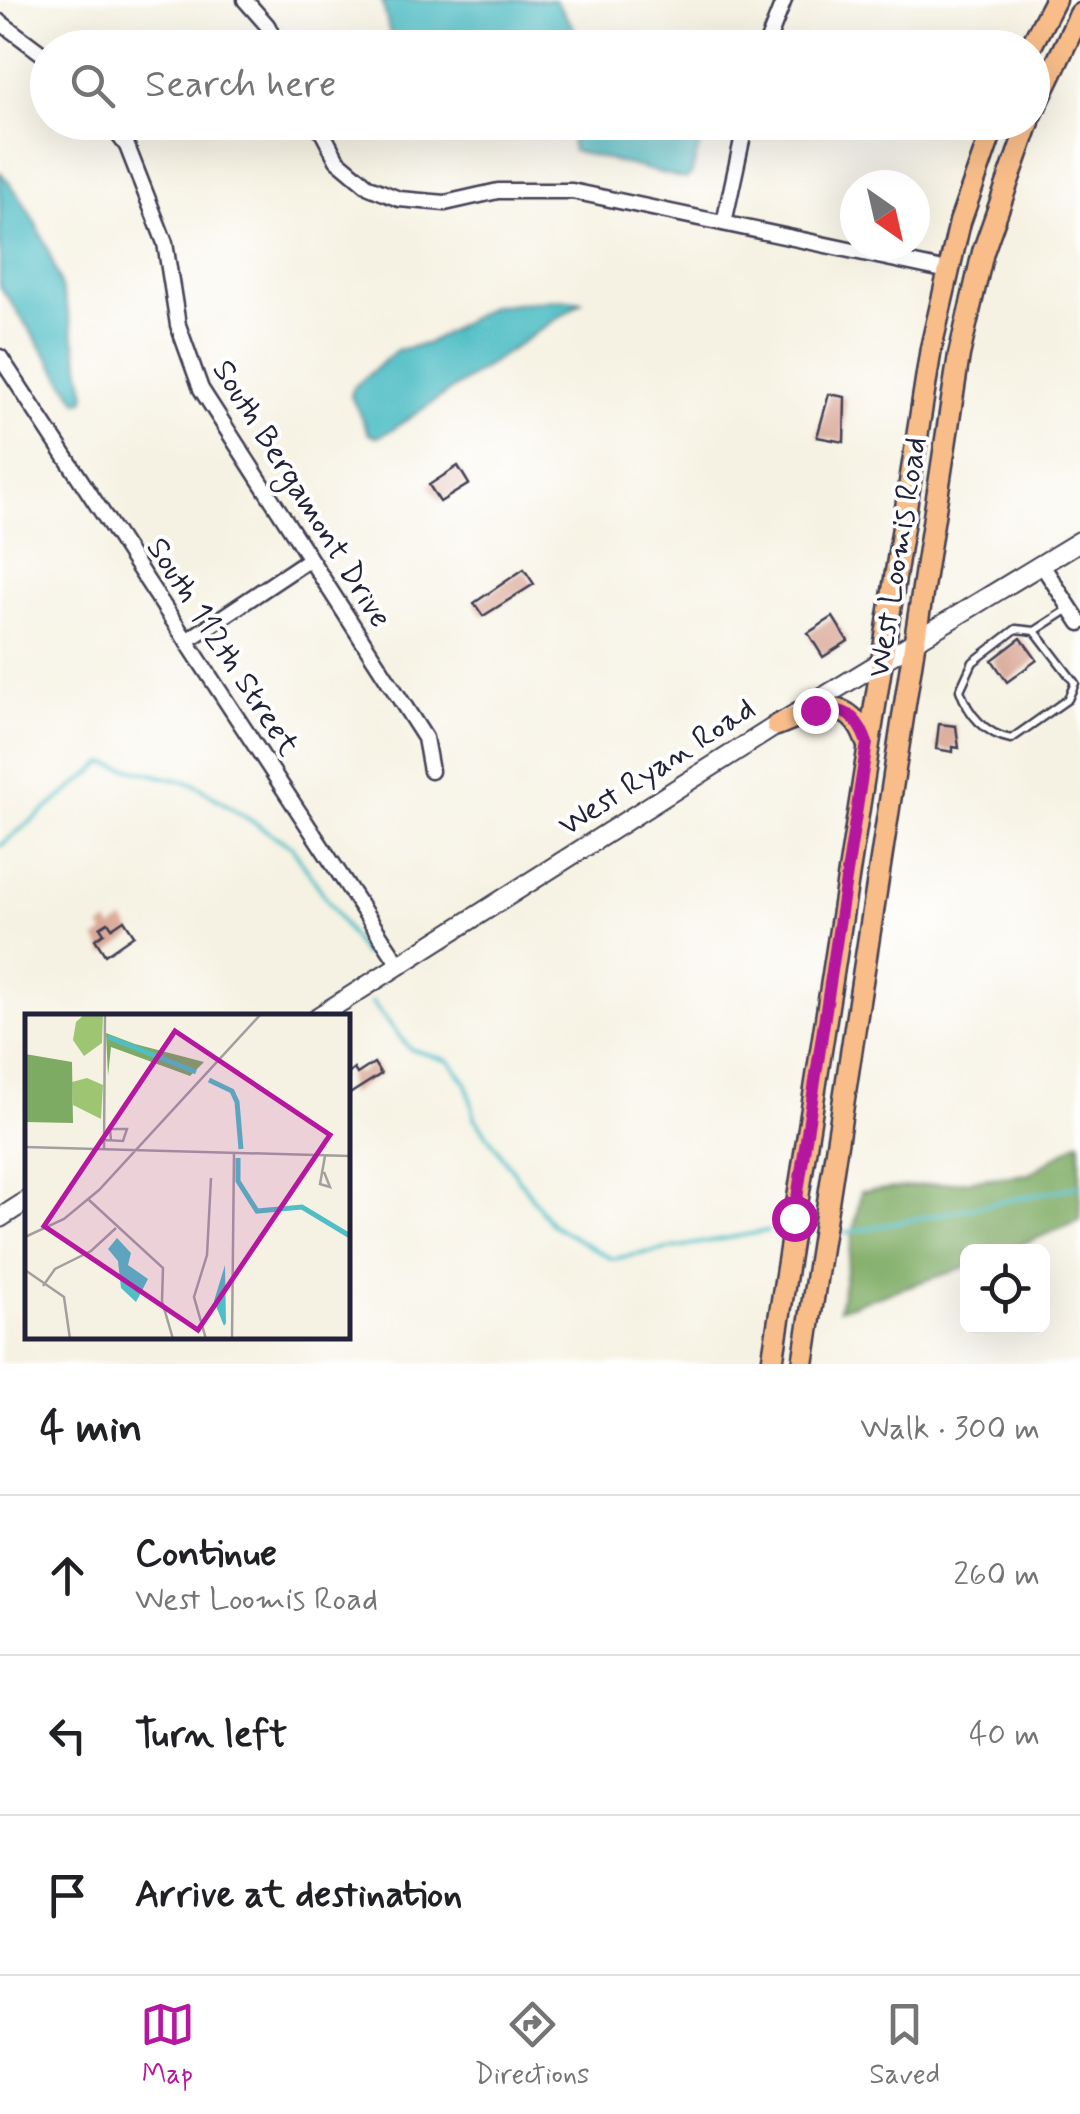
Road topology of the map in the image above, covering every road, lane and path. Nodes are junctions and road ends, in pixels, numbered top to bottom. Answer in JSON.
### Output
{"nodes":[{"id":1,"x":244,"y":0,"type":"edge"},
{"id":2,"x":784,"y":0,"type":"edge"},
{"id":3,"x":1055,"y":0,"type":"edge"},
{"id":4,"x":1080,"y":14,"type":"edge"},
{"id":5,"x":0,"y":22,"type":"edge"},
{"id":6,"x":270,"y":30,"type":"edge"},
{"id":7,"x":772,"y":30,"type":"edge"},
{"id":8,"x":1039,"y":30,"type":"edge"},
{"id":9,"x":30,"y":44,"type":"edge"},
{"id":10,"x":1050,"y":76,"type":"edge"},
{"id":11,"x":122,"y":140,"type":"edge"},
{"id":12,"x":327,"y":140,"type":"edge"},
{"id":13,"x":742,"y":140,"type":"edge"},
{"id":14,"x":990,"y":140,"type":"edge"},
{"id":15,"x":1023,"y":140,"type":"edge"},
{"id":16,"x":724,"y":222,"type":"junction"},
{"id":17,"x":948,"y":271,"type":"junction"},
{"id":18,"x":0,"y":357,"type":"edge"},
{"id":19,"x":926,"y":378,"type":"junction"},
{"id":20,"x":954,"y":381,"type":"junction"},
{"id":21,"x":1080,"y":541,"type":"edge"},
{"id":22,"x":308,"y":560,"type":"junction"},
{"id":23,"x":1042,"y":565,"type":"junction"},
{"id":24,"x":1070,"y":608,"type":"junction"},
{"id":25,"x":1080,"y":624,"type":"edge"},
{"id":26,"x":1035,"y":631,"type":"junction"},
{"id":27,"x":188,"y":640,"type":"junction"},
{"id":28,"x":913,"y":642,"type":"junction"},
{"id":29,"x":879,"y":664,"type":"junction"},
{"id":30,"x":776,"y":725,"type":"junction"},
{"id":31,"x":867,"y":743,"type":"junction"},
{"id":32,"x":431,"y":772,"type":"dead end"},
{"id":33,"x":400,"y":966,"type":"junction"},
{"id":34,"x":322,"y":1014,"type":"edge"},
{"id":35,"x":817,"y":1070,"type":"junction"},
{"id":36,"x":847,"y":1073,"type":"junction"},
{"id":37,"x":25,"y":1202,"type":"edge"},
{"id":38,"x":0,"y":1218,"type":"edge"},
{"id":39,"x":772,"y":1364,"type":"edge"},
{"id":40,"x":803,"y":1364,"type":"edge"}],
"edges":[{"from":1,"to":6,"type":"street"},
{"from":2,"to":7,"type":"street"},
{"from":3,"to":8,"type":"main road"},
{"from":4,"to":10,"type":"main road"},
{"from":5,"to":9,"type":"street"},
{"from":11,"to":22,"type":"street","name":"South Bergamont Drive"},
{"from":12,"to":16,"type":"street"},
{"from":13,"to":16,"type":"street"},
{"from":14,"to":17,"type":"main road","name":"West Loomis Road"},
{"from":15,"to":20,"type":"main road","name":"West Loomis Road"},
{"from":16,"to":17,"type":"street"},
{"from":17,"to":19,"type":"main road","name":"West Loomis Road"},
{"from":18,"to":27,"type":"street","name":"South 112th Street"},
{"from":19,"to":20,"type":"main road"},
{"from":19,"to":29,"type":"main road","name":"West Loomis Road"},
{"from":20,"to":28,"type":"main road","name":"West Loomis Road"},
{"from":21,"to":23,"type":"street","name":"West Ryan Road"},
{"from":22,"to":27,"type":"street"},
{"from":22,"to":32,"type":"street","name":"South Bergamont Drive"},
{"from":23,"to":24,"type":"street"},
{"from":23,"to":28,"type":"street","name":"West Ryan Road"},
{"from":24,"to":25,"type":"street"},
{"from":24,"to":26,"type":"lane"},
{"from":26,"to":26,"type":"lane"},
{"from":27,"to":33,"type":"street","name":"South 112th Street"},
{"from":28,"to":29,"type":"street","name":"West Ryan Road"},
{"from":28,"to":36,"type":"main road","name":"West Loomis Road"},
{"from":29,"to":30,"type":"street","name":"West Ryan Road"},
{"from":29,"to":31,"type":"main road","name":"West Loomis Road"},
{"from":30,"to":31,"type":"main road"},
{"from":30,"to":33,"type":"street","name":"West Ryan Road"},
{"from":31,"to":35,"type":"main road","name":"West Loomis Road"},
{"from":33,"to":34,"type":"street","name":"West Ryan Road"},
{"from":35,"to":36,"type":"main road"},
{"from":35,"to":39,"type":"main road","name":"West Loomis Road"},
{"from":36,"to":40,"type":"main road","name":"West Loomis Road"},
{"from":37,"to":38,"type":"street"}]}
